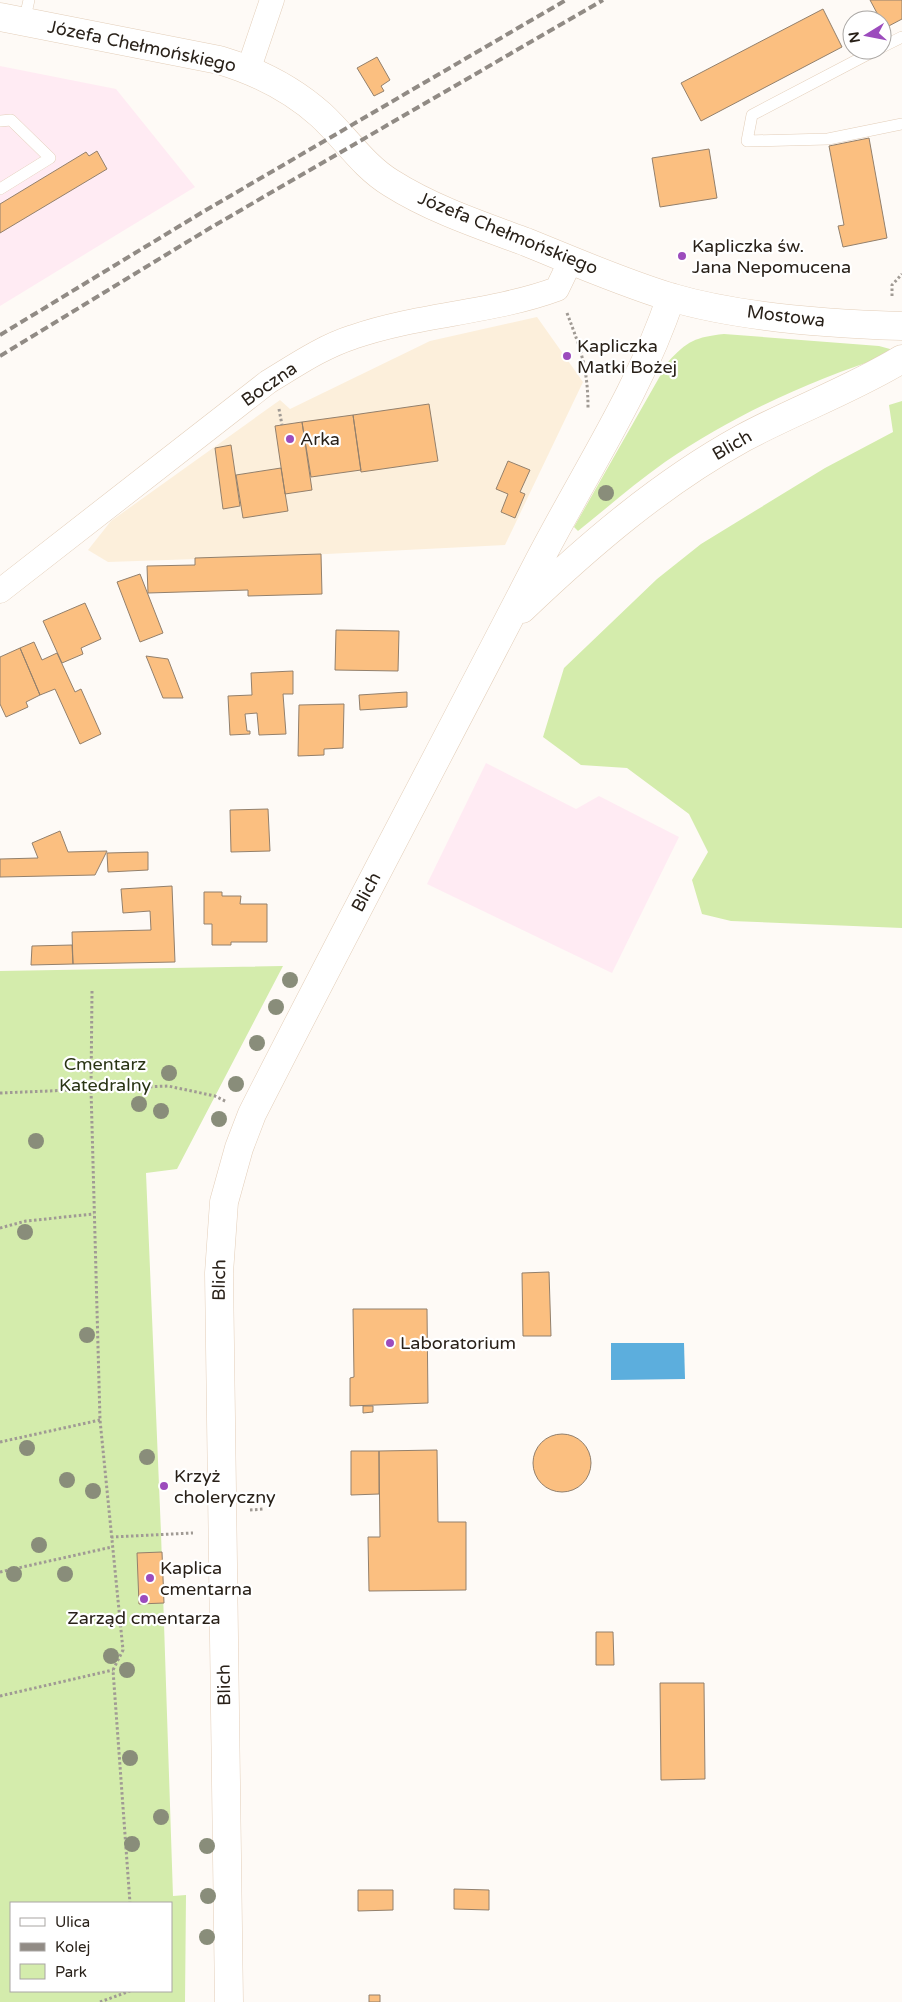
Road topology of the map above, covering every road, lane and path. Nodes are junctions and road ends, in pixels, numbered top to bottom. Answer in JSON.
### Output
{"nodes":[{"id":1,"x":272,"y":0,"type":"edge"},
{"id":2,"x":18,"y":13,"type":"edge"},
{"id":3,"x":857,"y":60,"type":"edge"},
{"id":4,"x":249,"y":68,"type":"junction"},
{"id":5,"x":0,"y":121,"type":"edge"},
{"id":6,"x":902,"y":124,"type":"edge"},
{"id":7,"x":0,"y":189,"type":"edge"},
{"id":8,"x":571,"y":260,"type":"junction"},
{"id":9,"x":902,"y":274,"type":"edge"},
{"id":10,"x":558,"y":290,"type":"junction"},
{"id":11,"x":671,"y":297,"type":"junction"},
{"id":12,"x":892,"y":299,"type":"dead end"},
{"id":13,"x":902,"y":326,"type":"edge"},
{"id":14,"x":902,"y":359,"type":"edge"},
{"id":15,"x":588,"y":410,"type":"dead end"},
{"id":16,"x":549,"y":541,"type":"junction"},
{"id":17,"x":577,"y":557,"type":"junction"},
{"id":18,"x":0,"y":591,"type":"edge"},
{"id":19,"x":506,"y":624,"type":"junction"},
{"id":20,"x":92,"y":991,"type":"dead end"},
{"id":21,"x":91,"y":1089,"type":"junction"},
{"id":22,"x":0,"y":1093,"type":"edge"},
{"id":23,"x":234,"y":1105,"type":"dead end"},
{"id":24,"x":94,"y":1214,"type":"junction"},
{"id":25,"x":0,"y":1228,"type":"edge"},
{"id":26,"x":100,"y":1420,"type":"junction"},
{"id":27,"x":0,"y":1442,"type":"edge"},
{"id":28,"x":198,"y":1532,"type":"dead end"},
{"id":29,"x":111,"y":1537,"type":"junction"},
{"id":30,"x":112,"y":1547,"type":"junction"},
{"id":31,"x":0,"y":1572,"type":"edge"},
{"id":32,"x":113,"y":1670,"type":"junction"},
{"id":33,"x":0,"y":1696,"type":"edge"},
{"id":34,"x":130,"y":1902,"type":"edge"},
{"id":35,"x":127,"y":1992,"type":"edge"},
{"id":36,"x":100,"y":2002,"type":"edge"},
{"id":37,"x":229,"y":2002,"type":"edge"}],
"edges":[{"from":1,"to":4,"type":"street"},
{"from":2,"to":4,"type":"street","name":"Józefa Chełmońskiego"},
{"from":3,"to":6,"type":"lane"},
{"from":4,"to":8,"type":"street","name":"Józefa Chełmońskiego"},
{"from":5,"to":7,"type":"lane"},
{"from":8,"to":10,"type":"street"},
{"from":8,"to":11,"type":"street","name":"Józefa Chełmońskiego"},
{"from":9,"to":12,"type":"path"},
{"from":10,"to":15,"type":"path"},
{"from":10,"to":18,"type":"street","name":"Boczna"},
{"from":11,"to":13,"type":"street","name":"Mostowa"},
{"from":11,"to":16,"type":"street","name":"Blich"},
{"from":14,"to":17,"type":"street","name":"Blich"},
{"from":16,"to":17,"type":"street"},
{"from":16,"to":19,"type":"street","name":"Blich"},
{"from":17,"to":19,"type":"street","name":"Blich"},
{"from":19,"to":37,"type":"street","name":"Blich"},
{"from":20,"to":21,"type":"path"},
{"from":21,"to":22,"type":"path"},
{"from":21,"to":23,"type":"path"},
{"from":21,"to":24,"type":"path"},
{"from":24,"to":25,"type":"path"},
{"from":24,"to":26,"type":"path"},
{"from":26,"to":27,"type":"path"},
{"from":26,"to":29,"type":"path"},
{"from":28,"to":29,"type":"path"},
{"from":29,"to":30,"type":"path"},
{"from":30,"to":31,"type":"path"},
{"from":30,"to":32,"type":"path"},
{"from":32,"to":33,"type":"path"},
{"from":32,"to":34,"type":"path"},
{"from":35,"to":36,"type":"path"}]}
